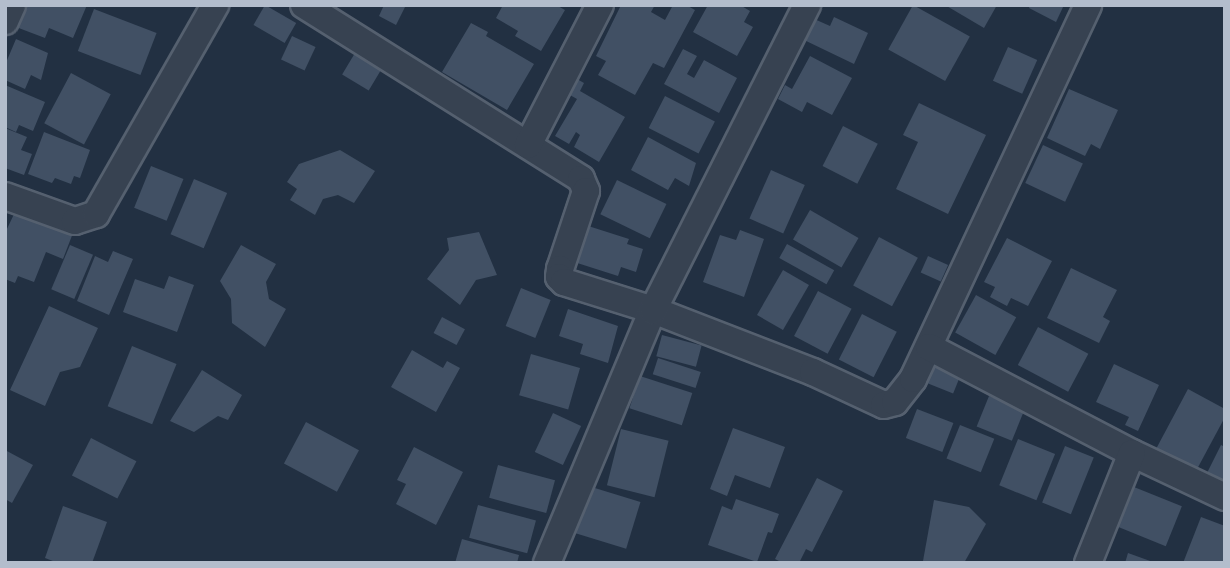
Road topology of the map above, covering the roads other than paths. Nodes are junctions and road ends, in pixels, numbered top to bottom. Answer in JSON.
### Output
{"nodes":[{"id":1,"x":12,"y":5,"type":"edge"},
{"id":2,"x":215,"y":5,"type":"edge"},
{"id":3,"x":304,"y":5,"type":"edge"},
{"id":4,"x":600,"y":5,"type":"edge"},
{"id":5,"x":807,"y":5,"type":"edge"},
{"id":6,"x":1087,"y":5,"type":"edge"},
{"id":7,"x":5,"y":21,"type":"edge"},
{"id":8,"x":528,"y":145,"type":"junction"},
{"id":9,"x":5,"y":196,"type":"edge"},
{"id":10,"x":653,"y":310,"type":"junction"},
{"id":11,"x":929,"y":347,"type":"junction"},
{"id":12,"x":1132,"y":453,"type":"junction"},
{"id":13,"x":1225,"y":497,"type":"edge"},
{"id":14,"x":547,"y":563,"type":"edge"},
{"id":15,"x":1088,"y":563,"type":"edge"}],
"edges":[{"from":1,"to":7,"type":"street"},
{"from":2,"to":9,"type":"street"},
{"from":3,"to":8,"type":"street"},
{"from":4,"to":8,"type":"street"},
{"from":5,"to":10,"type":"street"},
{"from":6,"to":11,"type":"street"},
{"from":8,"to":10,"type":"street"},
{"from":10,"to":11,"type":"street"},
{"from":10,"to":14,"type":"street"},
{"from":11,"to":12,"type":"street"},
{"from":12,"to":13,"type":"street"},
{"from":12,"to":15,"type":"street"}]}
